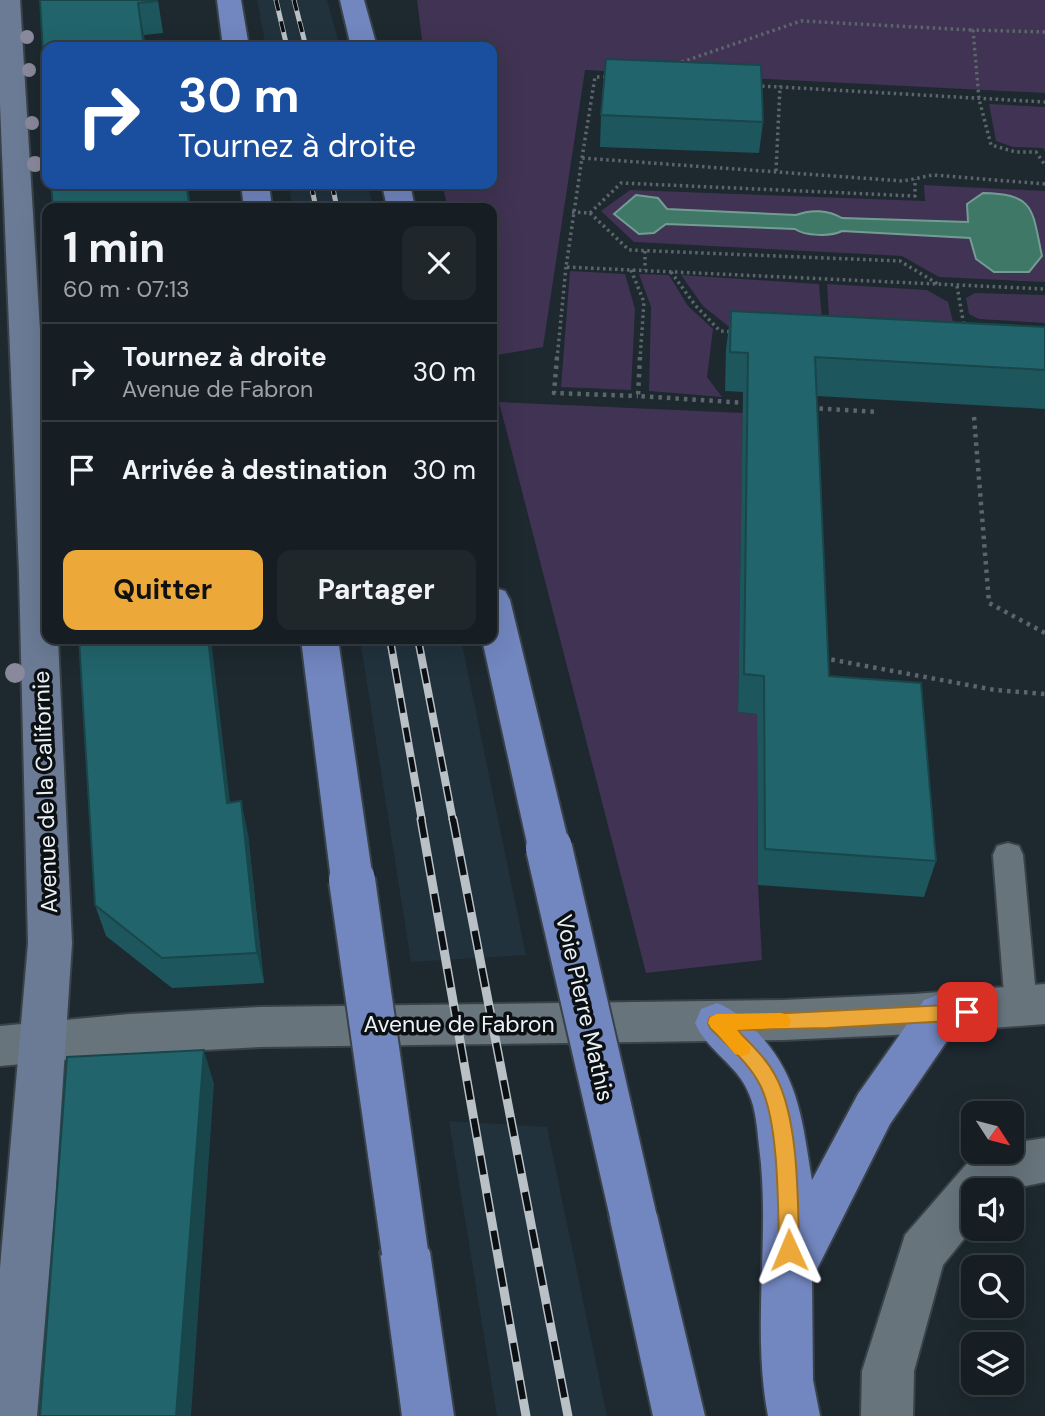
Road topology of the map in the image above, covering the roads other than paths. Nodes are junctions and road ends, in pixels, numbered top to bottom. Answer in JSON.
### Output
{"nodes":[{"id":1,"x":8,"y":0,"type":"edge"},
{"id":2,"x":229,"y":0,"type":"edge"},
{"id":3,"x":352,"y":0,"type":"edge"},
{"id":4,"x":235,"y":42,"type":"edge"},
{"id":5,"x":363,"y":42,"type":"edge"},
{"id":6,"x":497,"y":622,"type":"edge"},
{"id":7,"x":319,"y":644,"type":"edge"},
{"id":8,"x":1008,"y":855,"type":"dead end"},
{"id":9,"x":1033,"y":1005,"type":"edge"},
{"id":10,"x":940,"y":1014,"type":"junction"},
{"id":11,"x":717,"y":1023,"type":"junction"},
{"id":12,"x":21,"y":1044,"type":"edge"},
{"id":13,"x":1045,"y":1160,"type":"edge"},
{"id":14,"x":985,"y":1178,"type":"edge"},
{"id":15,"x":961,"y":1206,"type":"edge"},
{"id":16,"x":789,"y":1272,"type":"junction"},
{"id":17,"x":11,"y":1416,"type":"edge"},
{"id":18,"x":428,"y":1416,"type":"edge"},
{"id":19,"x":679,"y":1416,"type":"edge"},
{"id":20,"x":794,"y":1416,"type":"edge"},
{"id":21,"x":887,"y":1416,"type":"edge"}],
"edges":[{"from":1,"to":12,"type":"main road","name":"Avenue de la Californie"},
{"from":2,"to":4,"type":"highway"},
{"from":3,"to":5,"type":"highway"},
{"from":6,"to":19,"type":"highway","name":"Voie Pierre Mathis","bridge":true},
{"from":7,"to":18,"type":"highway","bridge":true},
{"from":8,"to":9,"type":"lane"},
{"from":9,"to":10,"type":"street","name":"Avenue de Fabron"},
{"from":10,"to":11,"type":"street","name":"Avenue de Fabron"},
{"from":10,"to":16,"type":"highway"},
{"from":11,"to":12,"type":"street","name":"Avenue de Fabron"},
{"from":11,"to":16,"type":"highway"},
{"from":12,"to":17,"type":"main road","name":"Avenue de la Californie"},
{"from":13,"to":14,"type":"street"},
{"from":15,"to":21,"type":"street"},
{"from":16,"to":20,"type":"highway"}]}
